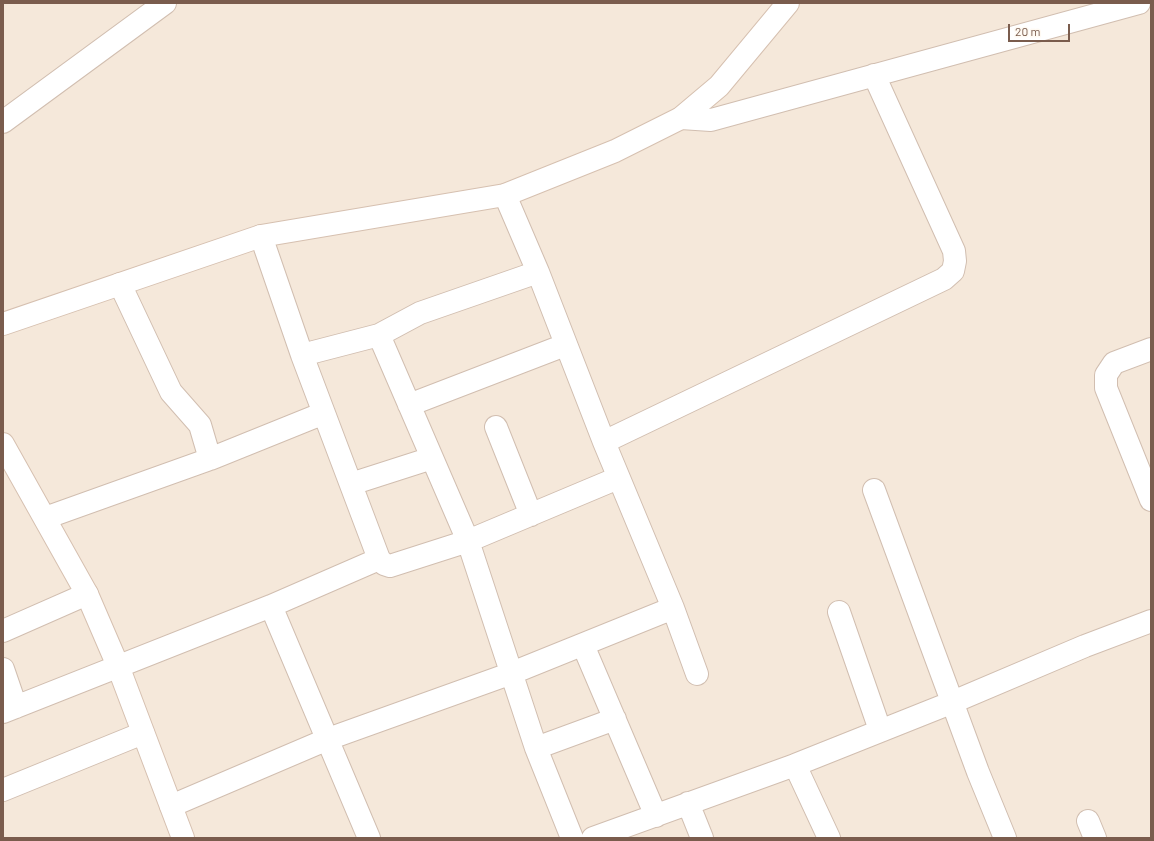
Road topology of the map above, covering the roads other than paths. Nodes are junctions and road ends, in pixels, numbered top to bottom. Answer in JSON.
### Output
{"nodes":[{"id":1,"x":165,"y":3,"type":"edge"},
{"id":2,"x":788,"y":3,"type":"edge"},
{"id":3,"x":1139,"y":3,"type":"edge"},
{"id":4,"x":874,"y":75,"type":"junction"},
{"id":5,"x":681,"y":118,"type":"junction"},
{"id":6,"x":3,"y":122,"type":"edge"},
{"id":7,"x":505,"y":196,"type":"junction"},
{"id":8,"x":261,"y":236,"type":"junction"},
{"id":9,"x":538,"y":272,"type":"junction"},
{"id":10,"x":120,"y":284,"type":"junction"},
{"id":11,"x":3,"y":324,"type":"edge"},
{"id":12,"x":379,"y":335,"type":"junction"},
{"id":13,"x":565,"y":345,"type":"junction"},
{"id":14,"x":1151,"y":349,"type":"edge"},
{"id":15,"x":302,"y":356,"type":"junction"},
{"id":16,"x":409,"y":405,"type":"junction"},
{"id":17,"x":324,"y":413,"type":"junction"},
{"id":18,"x":496,"y":427,"type":"dead end"},
{"id":19,"x":604,"y":442,"type":"junction"},
{"id":20,"x":3,"y":444,"type":"edge"},
{"id":21,"x":432,"y":458,"type":"junction"},
{"id":22,"x":210,"y":459,"type":"junction"},
{"id":23,"x":10,"y":468,"type":"edge"},
{"id":24,"x":618,"y":478,"type":"junction"},
{"id":25,"x":352,"y":484,"type":"junction"},
{"id":26,"x":874,"y":490,"type":"dead end"},
{"id":27,"x":1151,"y":500,"type":"edge"},
{"id":28,"x":531,"y":515,"type":"junction"},
{"id":29,"x":45,"y":518,"type":"junction"},
{"id":30,"x":468,"y":541,"type":"junction"},
{"id":31,"x":379,"y":559,"type":"junction"},
{"id":32,"x":87,"y":594,"type":"junction"},
{"id":33,"x":271,"y":606,"type":"junction"},
{"id":34,"x":673,"y":608,"type":"junction"},
{"id":35,"x":839,"y":612,"type":"dead end"},
{"id":36,"x":1151,"y":621,"type":"edge"},
{"id":37,"x":3,"y":631,"type":"edge"},
{"id":38,"x":583,"y":645,"type":"junction"},
{"id":39,"x":118,"y":666,"type":"junction"},
{"id":40,"x":3,"y":668,"type":"edge"},
{"id":41,"x":512,"y":673,"type":"junction"},
{"id":42,"x":697,"y":674,"type":"dead end"},
{"id":43,"x":953,"y":702,"type":"junction"},
{"id":44,"x":9,"y":710,"type":"edge"},
{"id":45,"x":615,"y":719,"type":"junction"},
{"id":46,"x":880,"y":730,"type":"junction"},
{"id":47,"x":143,"y":733,"type":"junction"},
{"id":48,"x":328,"y":740,"type":"junction"},
{"id":49,"x":536,"y":748,"type":"junction"},
{"id":50,"x":795,"y":765,"type":"junction"},
{"id":51,"x":3,"y":790,"type":"edge"},
{"id":52,"x":688,"y":804,"type":"junction"},
{"id":53,"x":171,"y":806,"type":"junction"},
{"id":54,"x":656,"y":816,"type":"junction"},
{"id":55,"x":183,"y":838,"type":"edge"},
{"id":56,"x":369,"y":838,"type":"edge"},
{"id":57,"x":572,"y":838,"type":"edge"},
{"id":58,"x":593,"y":838,"type":"edge"},
{"id":59,"x":702,"y":838,"type":"edge"},
{"id":60,"x":829,"y":838,"type":"edge"},
{"id":61,"x":1005,"y":838,"type":"edge"}],
"edges":[{"from":1,"to":6,"type":"street"},
{"from":2,"to":5,"type":"street"},
{"from":3,"to":4,"type":"street"},
{"from":4,"to":5,"type":"street"},
{"from":4,"to":19,"type":"street"},
{"from":5,"to":7,"type":"street"},
{"from":7,"to":8,"type":"street"},
{"from":7,"to":9,"type":"street"},
{"from":8,"to":10,"type":"street"},
{"from":8,"to":15,"type":"street"},
{"from":9,"to":12,"type":"street"},
{"from":9,"to":13,"type":"street"},
{"from":10,"to":11,"type":"street"},
{"from":10,"to":22,"type":"street"},
{"from":12,"to":15,"type":"street"},
{"from":12,"to":16,"type":"street"},
{"from":13,"to":16,"type":"street"},
{"from":13,"to":19,"type":"street"},
{"from":14,"to":27,"type":"street"},
{"from":15,"to":17,"type":"street"},
{"from":16,"to":21,"type":"street"},
{"from":17,"to":22,"type":"street"},
{"from":17,"to":25,"type":"street"},
{"from":18,"to":28,"type":"street"},
{"from":19,"to":24,"type":"street"},
{"from":20,"to":23,"type":"street"},
{"from":21,"to":25,"type":"street"},
{"from":21,"to":30,"type":"street"},
{"from":22,"to":29,"type":"street"},
{"from":23,"to":29,"type":"street"},
{"from":24,"to":28,"type":"street"},
{"from":24,"to":34,"type":"street"},
{"from":25,"to":31,"type":"street"},
{"from":26,"to":43,"type":"street"},
{"from":28,"to":30,"type":"street"},
{"from":29,"to":32,"type":"street"},
{"from":30,"to":31,"type":"street"},
{"from":30,"to":41,"type":"street"},
{"from":31,"to":33,"type":"street"},
{"from":32,"to":37,"type":"street"},
{"from":32,"to":39,"type":"street"},
{"from":33,"to":39,"type":"street"},
{"from":33,"to":48,"type":"street"},
{"from":34,"to":38,"type":"street"},
{"from":34,"to":42,"type":"street"},
{"from":35,"to":46,"type":"street"},
{"from":36,"to":43,"type":"street"},
{"from":38,"to":41,"type":"street"},
{"from":38,"to":45,"type":"street"},
{"from":39,"to":44,"type":"street"},
{"from":39,"to":47,"type":"street"},
{"from":40,"to":44,"type":"street"},
{"from":41,"to":48,"type":"street"},
{"from":41,"to":49,"type":"street"},
{"from":43,"to":46,"type":"street"},
{"from":43,"to":61,"type":"street"},
{"from":45,"to":49,"type":"street"},
{"from":45,"to":54,"type":"street"},
{"from":46,"to":50,"type":"street"},
{"from":47,"to":51,"type":"street"},
{"from":47,"to":53,"type":"street"},
{"from":48,"to":53,"type":"street"},
{"from":48,"to":56,"type":"street"},
{"from":49,"to":57,"type":"street"},
{"from":50,"to":52,"type":"street"},
{"from":50,"to":60,"type":"street"},
{"from":52,"to":54,"type":"street"},
{"from":52,"to":59,"type":"street"},
{"from":53,"to":55,"type":"street"},
{"from":54,"to":58,"type":"street"}]}
